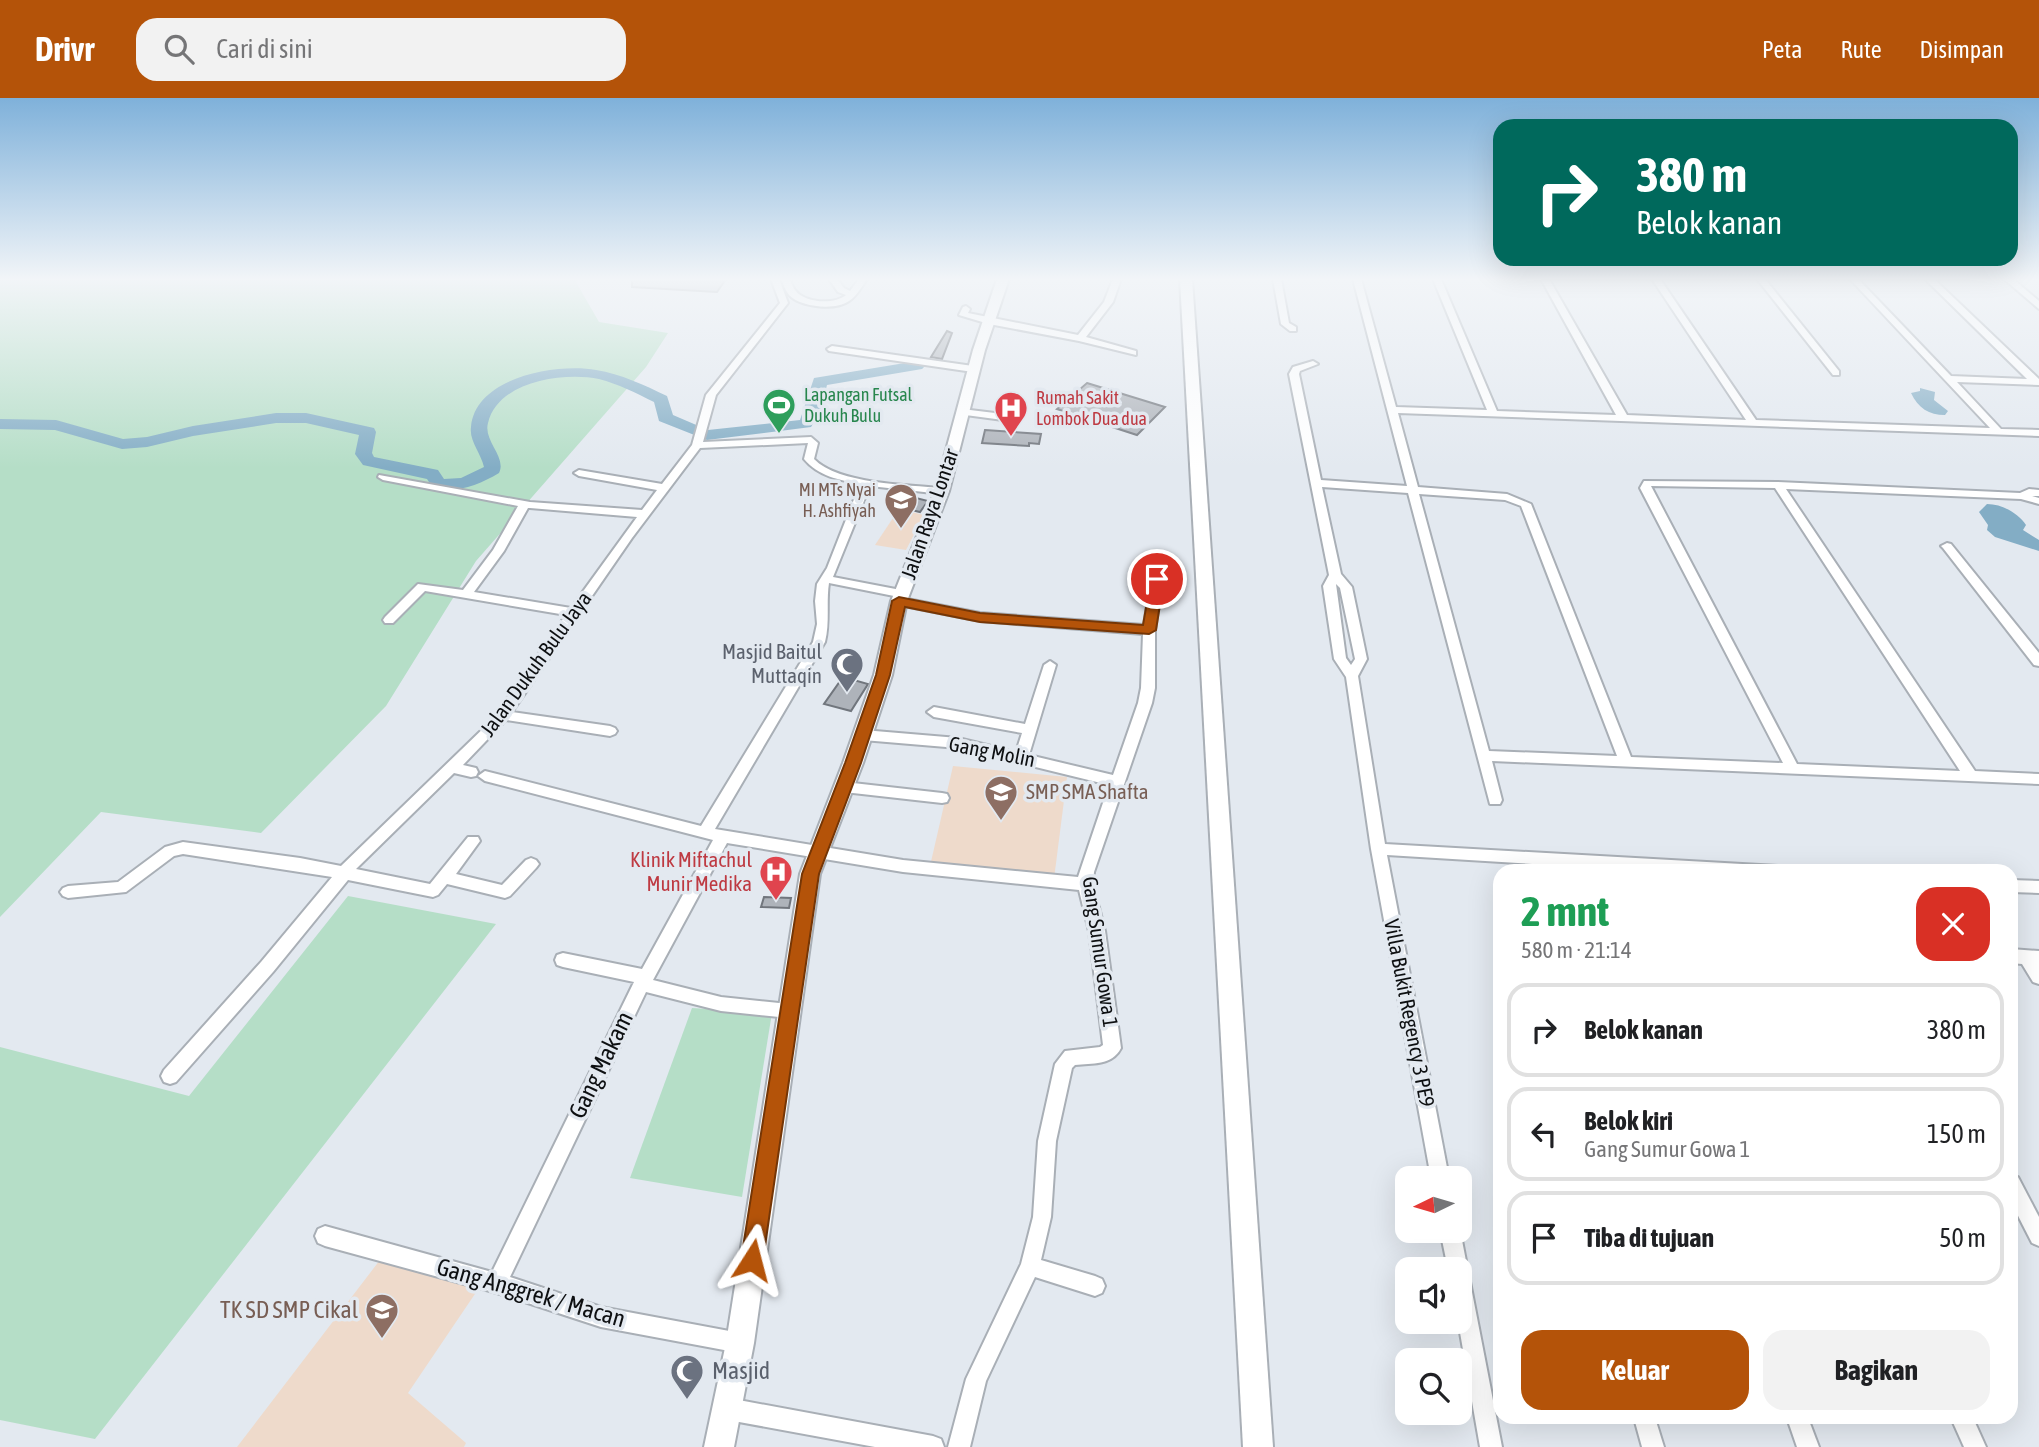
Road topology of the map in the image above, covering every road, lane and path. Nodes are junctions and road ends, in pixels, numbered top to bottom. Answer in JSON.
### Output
{"nodes":[{"id":1,"x":753,"y":342,"type":"edge"},
{"id":2,"x":982,"y":342,"type":"edge"},
{"id":3,"x":1094,"y":342,"type":"edge"},
{"id":4,"x":1190,"y":342,"type":"edge"},
{"id":5,"x":1373,"y":342,"type":"edge"},
{"id":6,"x":1463,"y":342,"type":"edge"},
{"id":7,"x":1580,"y":342,"type":"edge"},
{"id":8,"x":1698,"y":342,"type":"edge"},
{"id":9,"x":1811,"y":342,"type":"edge"},
{"id":10,"x":1914,"y":342,"type":"edge"},
{"id":11,"x":1994,"y":342,"type":"edge"},
{"id":12,"x":832,"y":349,"type":"dead end"},
{"id":13,"x":1133,"y":353,"type":"dead end"},
{"id":14,"x":1313,"y":364,"type":"dead end"},
{"id":15,"x":974,"y":369,"type":"junction"},
{"id":16,"x":1836,"y":373,"type":"dead end"},
{"id":17,"x":1952,"y":382,"type":"junction"},
{"id":18,"x":2038,"y":384,"type":"edge"},
{"id":19,"x":1391,"y":410,"type":"junction"},
{"id":20,"x":962,"y":412,"type":"junction"},
{"id":21,"x":1493,"y":413,"type":"junction"},
{"id":22,"x":1003,"y":418,"type":"dead end"},
{"id":23,"x":1623,"y":418,"type":"junction"},
{"id":24,"x":1753,"y":423,"type":"junction"},
{"id":25,"x":1195,"y":424,"type":"joint"},
{"id":26,"x":1999,"y":432,"type":"junction"},
{"id":27,"x":2039,"y":433,"type":"edge"},
{"id":28,"x":698,"y":436,"type":"junction"},
{"id":29,"x":579,"y":473,"type":"dead end"},
{"id":30,"x":383,"y":477,"type":"dead end"},
{"id":31,"x":866,"y":483,"type":"junction"},
{"id":32,"x":1316,"y":483,"type":"junction"},
{"id":33,"x":1778,"y":485,"type":"junction"},
{"id":34,"x":666,"y":488,"type":"junction"},
{"id":35,"x":1412,"y":488,"type":"junction"},
{"id":36,"x":1199,"y":490,"type":"joint"},
{"id":37,"x":942,"y":491,"type":"junction"},
{"id":38,"x":2034,"y":498,"type":"edge"},
{"id":39,"x":524,"y":504,"type":"junction"},
{"id":40,"x":645,"y":514,"type":"junction"},
{"id":41,"x":1947,"y":546,"type":"dead end"},
{"id":42,"x":1335,"y":575,"type":"junction"},
{"id":43,"x":826,"y":579,"type":"junction"},
{"id":44,"x":1157,"y":579,"type":"dead end"},
{"id":45,"x":466,"y":594,"type":"junction"},
{"id":46,"x":901,"y":597,"type":"junction"},
{"id":47,"x":575,"y":613,"type":"junction"},
{"id":48,"x":389,"y":620,"type":"dead end"},
{"id":49,"x":1149,"y":630,"type":"junction"},
{"id":50,"x":2039,"y":662,"type":"edge"},
{"id":51,"x":1050,"y":665,"type":"dead end"},
{"id":52,"x":1352,"y":676,"type":"junction"},
{"id":53,"x":934,"y":712,"type":"dead end"},
{"id":54,"x":503,"y":715,"type":"junction"},
{"id":55,"x":1030,"y":730,"type":"junction"},
{"id":56,"x":610,"y":731,"type":"dead end"},
{"id":57,"x":863,"y":736,"type":"junction"},
{"id":58,"x":1483,"y":756,"type":"junction"},
{"id":59,"x":1021,"y":758,"type":"junction"},
{"id":60,"x":1626,"y":762,"type":"junction"},
{"id":61,"x":452,"y":767,"type":"junction"},
{"id":62,"x":1793,"y":769,"type":"junction"},
{"id":63,"x":1972,"y":776,"type":"junction"},
{"id":64,"x":2039,"y":779,"type":"edge"},
{"id":65,"x":1118,"y":782,"type":"junction"},
{"id":66,"x":844,"y":787,"type":"junction"},
{"id":67,"x":942,"y":798,"type":"dead end"},
{"id":68,"x":1495,"y":800,"type":"dead end"},
{"id":69,"x":705,"y":832,"type":"junction"},
{"id":70,"x":723,"y":836,"type":"junction"},
{"id":71,"x":473,"y":841,"type":"dead end"},
{"id":72,"x":1378,"y":849,"type":"junction"},
{"id":73,"x":819,"y":853,"type":"junction"},
{"id":74,"x":531,"y":864,"type":"dead end"},
{"id":75,"x":1639,"y":864,"type":"edge"},
{"id":76,"x":345,"y":872,"type":"junction"},
{"id":77,"x":444,"y":877,"type":"junction"},
{"id":78,"x":1085,"y":884,"type":"junction"},
{"id":79,"x":2018,"y":886,"type":"edge"},
{"id":80,"x":2039,"y":887,"type":"edge"},
{"id":81,"x":68,"y":892,"type":"dead end"},
{"id":82,"x":2025,"y":957,"type":"edge"},
{"id":83,"x":563,"y":960,"type":"dead end"},
{"id":84,"x":2039,"y":977,"type":"edge"},
{"id":85,"x":643,"y":980,"type":"junction"},
{"id":86,"x":789,"y":1011,"type":"junction"},
{"id":87,"x":170,"y":1076,"type":"dead end"},
{"id":88,"x":1438,"y":1166,"type":"edge"},
{"id":89,"x":2018,"y":1196,"type":"edge"},
{"id":90,"x":325,"y":1236,"type":"dead end"},
{"id":91,"x":2039,"y":1236,"type":"edge"},
{"id":92,"x":1030,"y":1266,"type":"junction"},
{"id":93,"x":497,"y":1283,"type":"junction"},
{"id":94,"x":1096,"y":1286,"type":"dead end"},
{"id":95,"x":1470,"y":1334,"type":"edge"},
{"id":96,"x":740,"y":1343,"type":"junction"},
{"id":97,"x":729,"y":1409,"type":"junction"},
{"id":98,"x":1647,"y":1424,"type":"edge"},
{"id":99,"x":1800,"y":1424,"type":"edge"},
{"id":100,"x":1965,"y":1424,"type":"edge"},
{"id":101,"x":719,"y":1447,"type":"edge"},
{"id":102,"x":933,"y":1447,"type":"edge"},
{"id":103,"x":959,"y":1447,"type":"edge"},
{"id":104,"x":1258,"y":1447,"type":"edge"},
{"id":105,"x":1491,"y":1447,"type":"edge"},
{"id":106,"x":1653,"y":1447,"type":"edge"},
{"id":107,"x":1808,"y":1447,"type":"edge"},
{"id":108,"x":1975,"y":1447,"type":"edge"}],
"edges":[{"from":1,"to":28,"type":"street","name":"Jalan Dukuh Bulu Jaya"},
{"from":2,"to":15,"type":"street","name":"Jalan Raya Lontar"},
{"from":3,"to":13,"type":"street"},
{"from":4,"to":25,"type":"street"},
{"from":5,"to":19,"type":"street"},
{"from":6,"to":21,"type":"street"},
{"from":7,"to":23,"type":"street"},
{"from":8,"to":24,"type":"street"},
{"from":9,"to":16,"type":"street"},
{"from":10,"to":17,"type":"street"},
{"from":11,"to":18,"type":"street"},
{"from":12,"to":15,"type":"street"},
{"from":14,"to":32,"type":"street"},
{"from":15,"to":20,"type":"street","name":"Jalan Raya Lontar"},
{"from":17,"to":18,"type":"street"},
{"from":17,"to":26,"type":"street"},
{"from":19,"to":21,"type":"street"},
{"from":19,"to":35,"type":"street"},
{"from":20,"to":22,"type":"street"},
{"from":20,"to":37,"type":"street","name":"Jalan Raya Lontar"},
{"from":21,"to":23,"type":"street"},
{"from":23,"to":24,"type":"street"},
{"from":24,"to":26,"type":"street"},
{"from":25,"to":36,"type":"street"},
{"from":26,"to":27,"type":"street"},
{"from":28,"to":31,"type":"street"},
{"from":28,"to":34,"type":"street","name":"Jalan Dukuh Bulu Jaya"},
{"from":29,"to":34,"type":"street"},
{"from":30,"to":39,"type":"street"},
{"from":31,"to":37,"type":"street"},
{"from":31,"to":43,"type":"street"},
{"from":32,"to":35,"type":"street"},
{"from":32,"to":42,"type":"street"},
{"from":33,"to":38,"type":"street"},
{"from":33,"to":62,"type":"street"},
{"from":33,"to":63,"type":"street"},
{"from":34,"to":40,"type":"street","name":"Jalan Dukuh Bulu Jaya"},
{"from":35,"to":58,"type":"street"},
{"from":35,"to":60,"type":"street"},
{"from":36,"to":104,"type":"street"},
{"from":37,"to":46,"type":"street","name":"Jalan Raya Lontar"},
{"from":39,"to":40,"type":"street"},
{"from":39,"to":45,"type":"street"},
{"from":40,"to":47,"type":"street","name":"Jalan Dukuh Bulu Jaya"},
{"from":41,"to":50,"type":"street"},
{"from":42,"to":52,"type":"street"},
{"from":42,"to":52,"type":"street"},
{"from":43,"to":46,"type":"street"},
{"from":43,"to":69,"type":"street"},
{"from":44,"to":49,"type":"street","name":"Gang Sumur Gowa 1"},
{"from":45,"to":47,"type":"street"},
{"from":45,"to":48,"type":"street"},
{"from":46,"to":49,"type":"street"},
{"from":46,"to":57,"type":"street","name":"Jalan Raya Lontar"},
{"from":47,"to":54,"type":"street","name":"Jalan Dukuh Bulu Jaya"},
{"from":49,"to":65,"type":"street","name":"Gang Sumur Gowa 1"},
{"from":51,"to":55,"type":"street"},
{"from":52,"to":72,"type":"street","name":"Villa Bukit Regency 3 PE9"},
{"from":53,"to":55,"type":"street"},
{"from":54,"to":56,"type":"street"},
{"from":54,"to":61,"type":"street","name":"Jalan Dukuh Bulu Jaya"},
{"from":55,"to":59,"type":"street"},
{"from":57,"to":59,"type":"street","name":"Gang Molin"},
{"from":57,"to":66,"type":"street","name":"Jalan Raya Lontar"},
{"from":58,"to":60,"type":"street"},
{"from":58,"to":68,"type":"street"},
{"from":59,"to":65,"type":"street","name":"Gang Molin"},
{"from":60,"to":62,"type":"street"},
{"from":61,"to":69,"type":"street"},
{"from":61,"to":76,"type":"street","name":"Jalan Dukuh Bulu Jaya"},
{"from":62,"to":63,"type":"street"},
{"from":63,"to":64,"type":"street"},
{"from":65,"to":78,"type":"street","name":"Gang Sumur Gowa 1"},
{"from":66,"to":67,"type":"street"},
{"from":66,"to":73,"type":"street","name":"Jalan Raya Lontar"},
{"from":69,"to":70,"type":"street"},
{"from":70,"to":73,"type":"street"},
{"from":70,"to":85,"type":"street","name":"Gang Makam"},
{"from":71,"to":77,"type":"street"},
{"from":72,"to":75,"type":"street"},
{"from":72,"to":88,"type":"street","name":"Villa Bukit Regency 3 PE9"},
{"from":73,"to":78,"type":"street"},
{"from":73,"to":86,"type":"street","name":"Jalan Raya Lontar"},
{"from":74,"to":77,"type":"street"},
{"from":76,"to":77,"type":"street"},
{"from":76,"to":81,"type":"street"},
{"from":76,"to":87,"type":"street","name":"Jalan Dukuh Bulu Jaya"},
{"from":78,"to":92,"type":"street","name":"Gang Sumur Gowa 1"},
{"from":79,"to":80,"type":"street"},
{"from":82,"to":84,"type":"street"},
{"from":83,"to":85,"type":"street"},
{"from":85,"to":86,"type":"street"},
{"from":85,"to":93,"type":"street","name":"Gang Makam"},
{"from":86,"to":96,"type":"street","name":"Jalan Raya Lontar"},
{"from":89,"to":91,"type":"street"},
{"from":90,"to":93,"type":"street","name":"Gang Anggrek / Macan"},
{"from":92,"to":94,"type":"street"},
{"from":92,"to":103,"type":"street","name":"Gang Sumur Gowa 1"},
{"from":93,"to":96,"type":"street","name":"Gang Anggrek / Macan"},
{"from":95,"to":105,"type":"street"},
{"from":96,"to":97,"type":"street","name":"Jalan Raya Lontar"},
{"from":97,"to":101,"type":"street","name":"Jalan Raya Lontar"},
{"from":97,"to":102,"type":"street"},
{"from":98,"to":106,"type":"street"},
{"from":99,"to":107,"type":"street"},
{"from":100,"to":108,"type":"street"}]}
